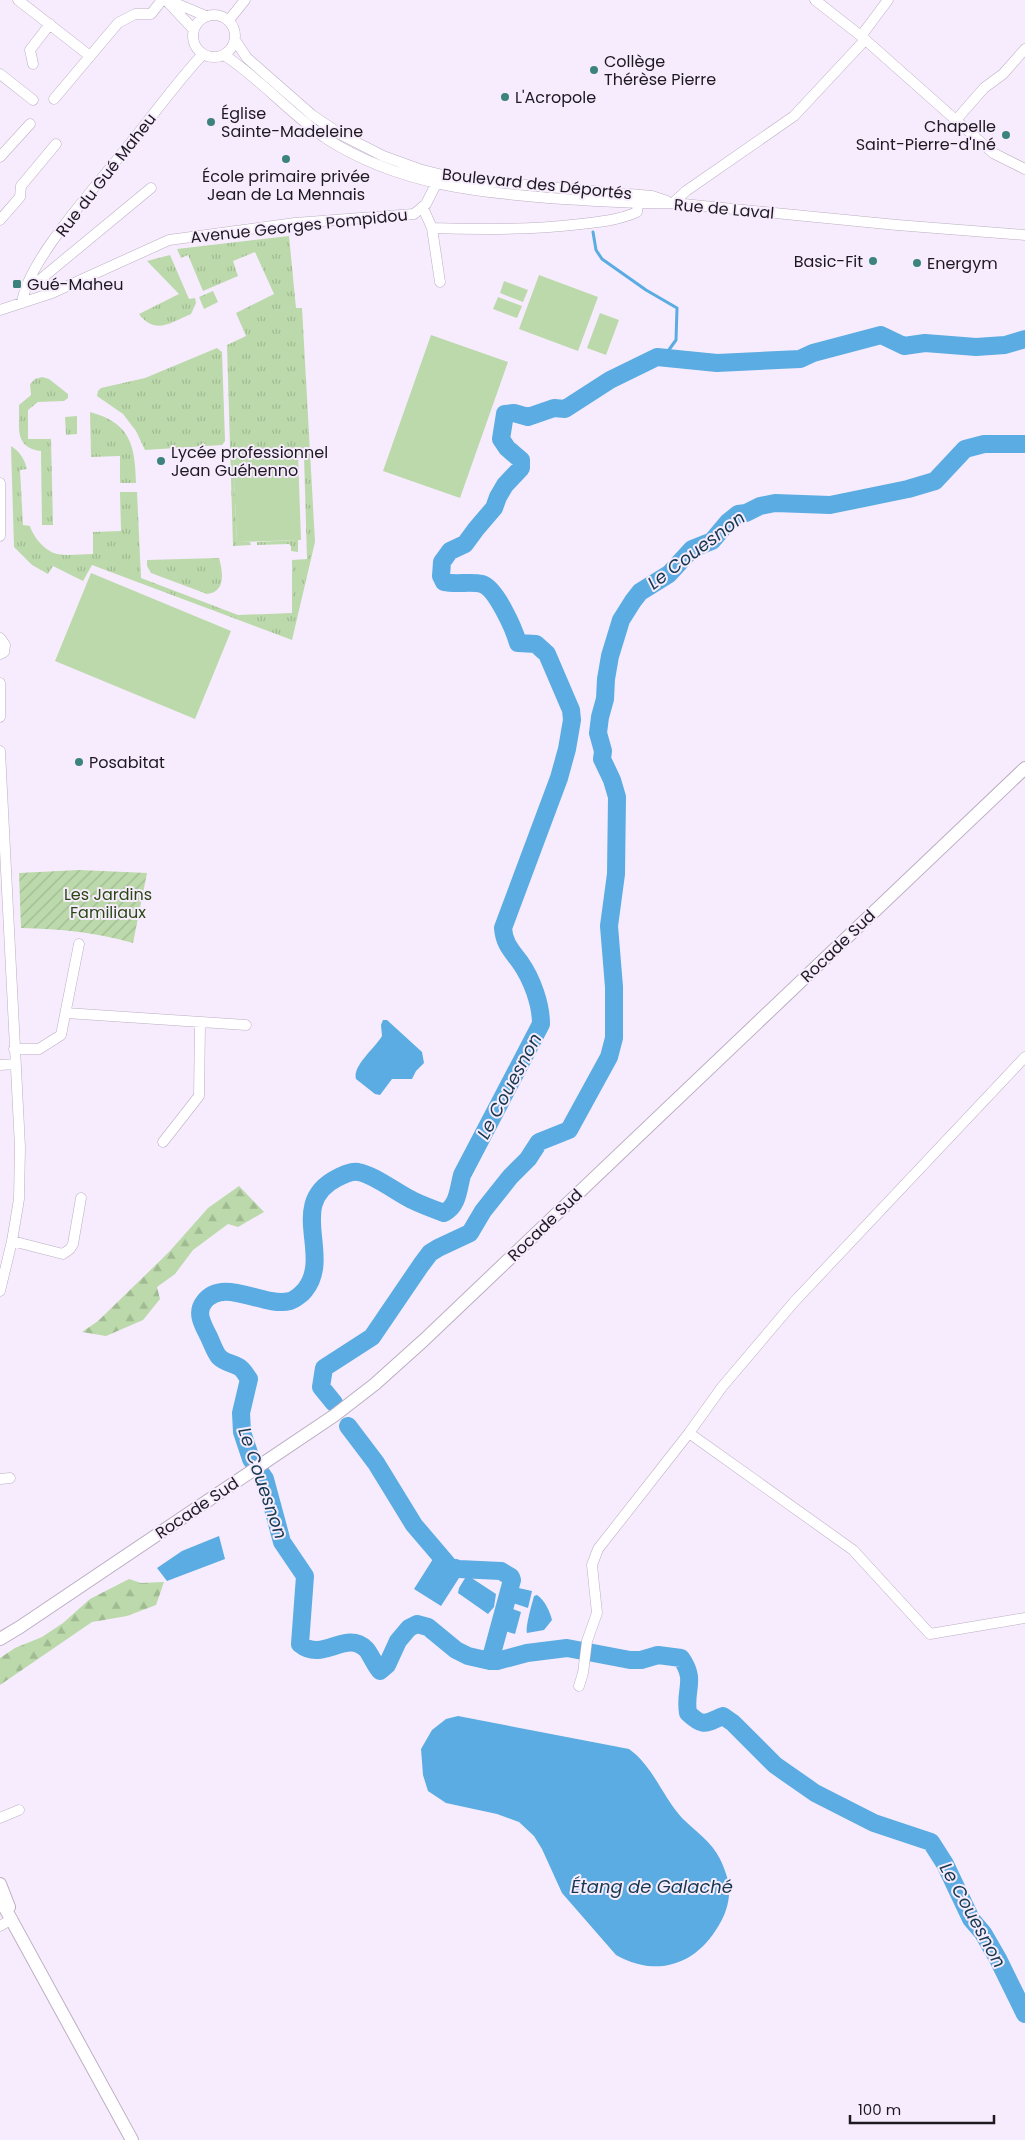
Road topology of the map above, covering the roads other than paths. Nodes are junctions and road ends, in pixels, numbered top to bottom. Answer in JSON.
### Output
{"nodes":[{"id":1,"x":18,"y":0,"type":"edge"},
{"id":2,"x":162,"y":0,"type":"edge"},
{"id":3,"x":167,"y":0,"type":"edge"},
{"id":4,"x":244,"y":0,"type":"edge"},
{"id":5,"x":815,"y":0,"type":"edge"},
{"id":6,"x":888,"y":0,"type":"edge"},
{"id":7,"x":206,"y":16,"type":"junction"},
{"id":8,"x":229,"y":20,"type":"junction"},
{"id":9,"x":50,"y":24,"type":"junction"},
{"id":10,"x":194,"y":30,"type":"junction"},
{"id":11,"x":863,"y":38,"type":"junction"},
{"id":12,"x":235,"y":40,"type":"junction"},
{"id":13,"x":1025,"y":49,"type":"edge"},
{"id":14,"x":203,"y":54,"type":"junction"},
{"id":15,"x":224,"y":55,"type":"junction"},
{"id":16,"x":90,"y":56,"type":"junction"},
{"id":17,"x":33,"y":64,"type":"dead end"},
{"id":18,"x":0,"y":74,"type":"edge"},
{"id":19,"x":54,"y":99,"type":"dead end"},
{"id":20,"x":33,"y":100,"type":"dead end"},
{"id":21,"x":956,"y":120,"type":"junction"},
{"id":22,"x":30,"y":124,"type":"dead end"},
{"id":23,"x":56,"y":144,"type":"dead end"},
{"id":24,"x":0,"y":157,"type":"edge"},
{"id":25,"x":1025,"y":169,"type":"edge"},
{"id":26,"x":438,"y":180,"type":"junction"},
{"id":27,"x":151,"y":188,"type":"dead end"},
{"id":28,"x":638,"y":203,"type":"junction"},
{"id":29,"x":673,"y":203,"type":"junction"},
{"id":30,"x":423,"y":208,"type":"junction"},
{"id":31,"x":0,"y":220,"type":"edge"},
{"id":32,"x":432,"y":228,"type":"junction"},
{"id":33,"x":1025,"y":235,"type":"edge"},
{"id":34,"x":440,"y":282,"type":"dead end"},
{"id":35,"x":26,"y":287,"type":"junction"},
{"id":36,"x":22,"y":303,"type":"junction"},
{"id":37,"x":0,"y":310,"type":"edge"},
{"id":38,"x":0,"y":483,"type":"edge"},
{"id":39,"x":0,"y":536,"type":"edge"},
{"id":40,"x":0,"y":638,"type":"edge"},
{"id":41,"x":0,"y":654,"type":"edge"},
{"id":42,"x":0,"y":683,"type":"edge"},
{"id":43,"x":0,"y":717,"type":"edge"},
{"id":44,"x":0,"y":752,"type":"edge"},
{"id":45,"x":1025,"y":768,"type":"edge"},
{"id":46,"x":79,"y":944,"type":"dead end"},
{"id":47,"x":66,"y":1013,"type":"junction"},
{"id":48,"x":200,"y":1023,"type":"junction"},
{"id":49,"x":246,"y":1025,"type":"dead end"},
{"id":50,"x":14,"y":1049,"type":"junction"},
{"id":51,"x":1025,"y":1057,"type":"edge"},
{"id":52,"x":15,"y":1064,"type":"junction"},
{"id":53,"x":0,"y":1066,"type":"edge"},
{"id":54,"x":162,"y":1142,"type":"dead end"},
{"id":55,"x":81,"y":1198,"type":"dead end"},
{"id":56,"x":12,"y":1241,"type":"junction"},
{"id":57,"x":0,"y":1291,"type":"edge"},
{"id":58,"x":689,"y":1433,"type":"junction"},
{"id":59,"x":1025,"y":1618,"type":"edge"},
{"id":60,"x":20,"y":1627,"type":"junction"},
{"id":61,"x":0,"y":1639,"type":"edge"},
{"id":62,"x":0,"y":1643,"type":"edge"},
{"id":63,"x":579,"y":1686,"type":"dead end"},
{"id":64,"x":19,"y":1810,"type":"dead end"},
{"id":65,"x":0,"y":1818,"type":"edge"},
{"id":66,"x":0,"y":1884,"type":"edge"},
{"id":67,"x":0,"y":1899,"type":"edge"},
{"id":68,"x":12,"y":1919,"type":"junction"},
{"id":69,"x":0,"y":1926,"type":"edge"},
{"id":70,"x":132,"y":2140,"type":"edge"}],
"edges":[{"from":1,"to":9,"type":"street"},
{"from":2,"to":16,"type":"street"},
{"from":3,"to":7,"type":"street"},
{"from":3,"to":10,"type":"street"},
{"from":4,"to":8,"type":"street"},
{"from":5,"to":11,"type":"street"},
{"from":6,"to":11,"type":"street"},
{"from":7,"to":8,"type":"street"},
{"from":7,"to":10,"type":"street"},
{"from":8,"to":12,"type":"street"},
{"from":9,"to":16,"type":"street"},
{"from":9,"to":17,"type":"street"},
{"from":10,"to":14,"type":"street"},
{"from":11,"to":21,"type":"street"},
{"from":11,"to":29,"type":"street"},
{"from":12,"to":15,"type":"street"},
{"from":12,"to":26,"type":"street","name":"Boulevard des Déportés"},
{"from":13,"to":21,"type":"street"},
{"from":14,"to":15,"type":"street"},
{"from":14,"to":35,"type":"street","name":"Rue du Gué Maheu"},
{"from":15,"to":26,"type":"street","name":"Boulevard des Déportés"},
{"from":16,"to":19,"type":"street"},
{"from":18,"to":20,"type":"street"},
{"from":21,"to":25,"type":"street"},
{"from":22,"to":24,"type":"street"},
{"from":23,"to":31,"type":"street"},
{"from":26,"to":28,"type":"street","name":"Boulevard des Déportés"},
{"from":26,"to":29,"type":"street","name":"Boulevard des Déportés"},
{"from":26,"to":30,"type":"street","name":"Avenue Georges Pompidou"},
{"from":27,"to":35,"type":"street"},
{"from":28,"to":29,"type":"street","name":"Rue de Laval"},
{"from":28,"to":32,"type":"street"},
{"from":29,"to":33,"type":"street","name":"Rue de Laval"},
{"from":30,"to":32,"type":"street"},
{"from":30,"to":36,"type":"street","name":"Avenue Georges Pompidou"},
{"from":32,"to":34,"type":"street"},
{"from":35,"to":36,"type":"street","name":"Rue du Gué Maheu"},
{"from":36,"to":37,"type":"street","name":"Avenue Georges Pompidou"},
{"from":38,"to":39,"type":"street"},
{"from":40,"to":41,"type":"street"},
{"from":42,"to":43,"type":"street"},
{"from":44,"to":50,"type":"street"},
{"from":45,"to":60,"type":"main road","name":"Rocade Sud"},
{"from":46,"to":47,"type":"street"},
{"from":47,"to":48,"type":"street"},
{"from":47,"to":50,"type":"street"},
{"from":48,"to":49,"type":"street"},
{"from":48,"to":54,"type":"street"},
{"from":50,"to":52,"type":"street"},
{"from":51,"to":58,"type":"street"},
{"from":52,"to":53,"type":"street"},
{"from":52,"to":56,"type":"street"},
{"from":55,"to":56,"type":"street"},
{"from":56,"to":57,"type":"street"},
{"from":58,"to":59,"type":"street"},
{"from":58,"to":63,"type":"street"},
{"from":60,"to":61,"type":"main road","name":"Rocade Sud"},
{"from":60,"to":62,"type":"main road","name":"Rocade Sud"},
{"from":64,"to":65,"type":"street"},
{"from":66,"to":68,"type":"main road"},
{"from":67,"to":68,"type":"main road"},
{"from":68,"to":69,"type":"street"},
{"from":68,"to":70,"type":"main road"}]}
